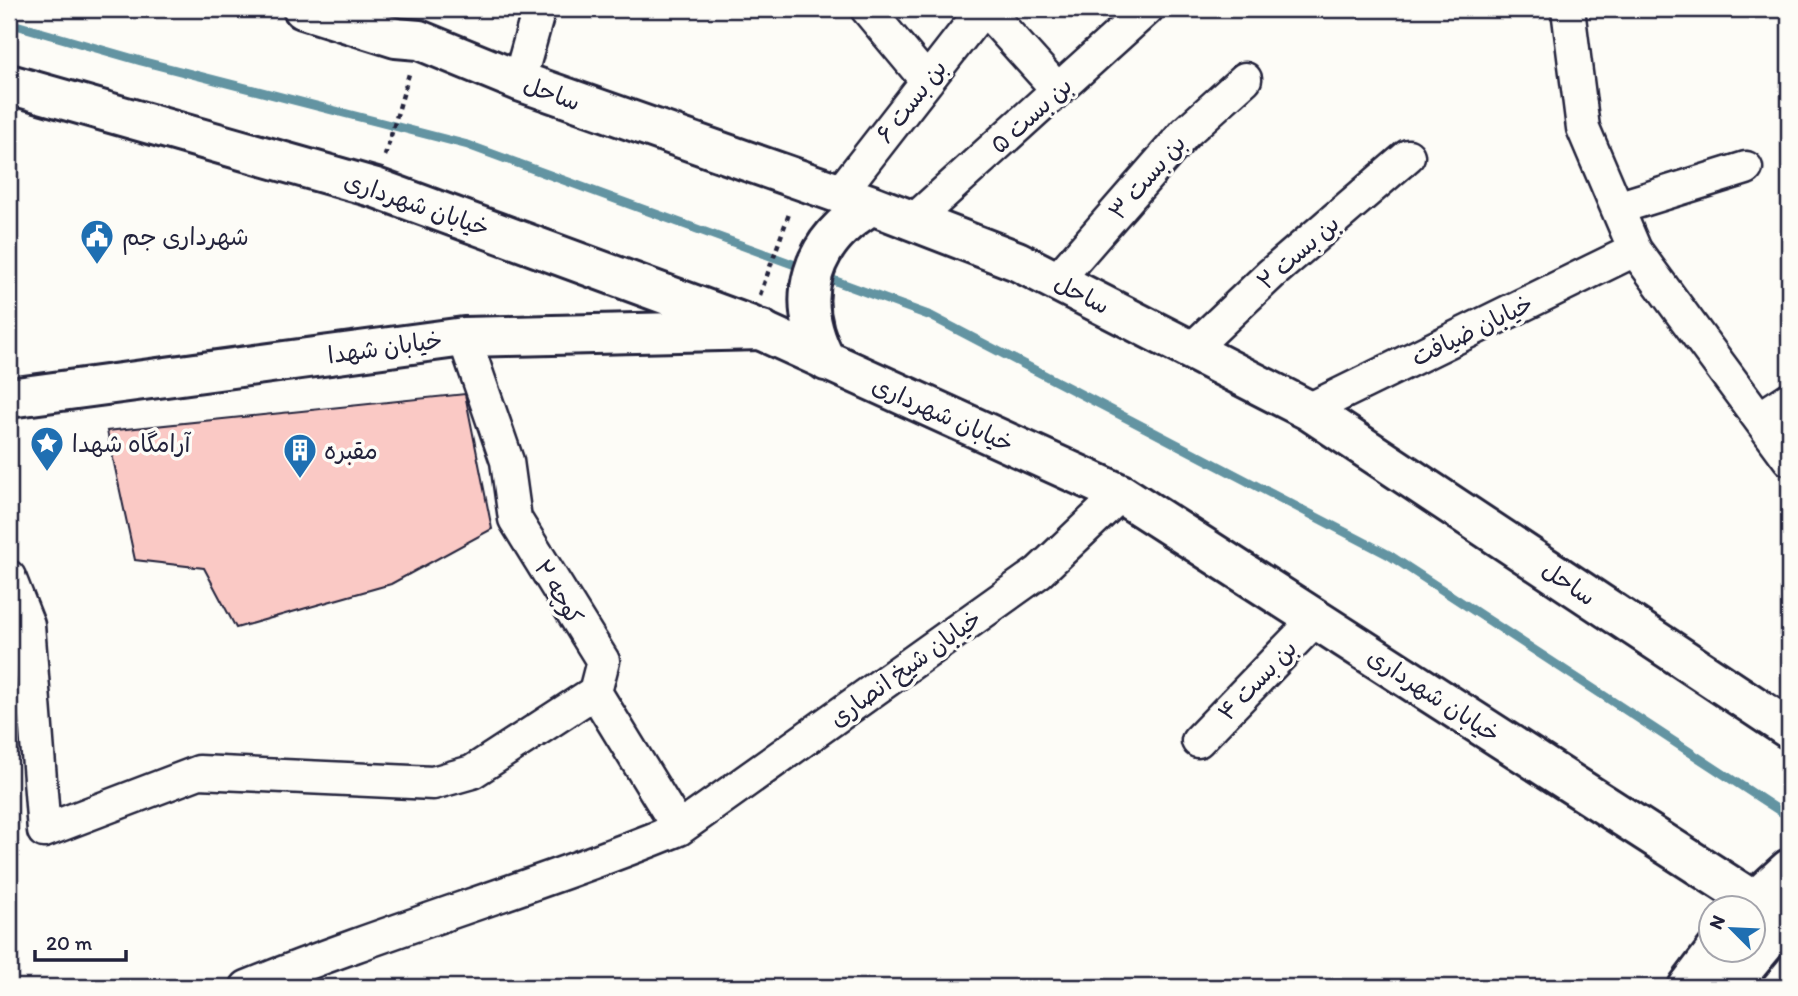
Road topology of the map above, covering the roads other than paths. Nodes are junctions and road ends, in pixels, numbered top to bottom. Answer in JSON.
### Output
{"nodes":[{"id":1,"x":303,"y":9,"type":"edge"},
{"id":2,"x":538,"y":9,"type":"edge"},
{"id":3,"x":867,"y":9,"type":"edge"},
{"id":4,"x":984,"y":9,"type":"edge"},
{"id":5,"x":1147,"y":9,"type":"edge"},
{"id":6,"x":1568,"y":9,"type":"edge"},
{"id":7,"x":1245,"y":79,"type":"dead end"},
{"id":8,"x":519,"y":81,"type":"junction"},
{"id":9,"x":927,"y":81,"type":"junction"},
{"id":10,"x":9,"y":84,"type":"edge"},
{"id":11,"x":1058,"y":90,"type":"junction"},
{"id":12,"x":1408,"y":156,"type":"dead end"},
{"id":13,"x":1746,"y":168,"type":"dead end"},
{"id":14,"x":855,"y":199,"type":"junction"},
{"id":15,"x":1617,"y":208,"type":"junction"},
{"id":16,"x":914,"y":221,"type":"junction"},
{"id":17,"x":1635,"y":250,"type":"junction"},
{"id":18,"x":1056,"y":281,"type":"junction"},
{"id":19,"x":756,"y":328,"type":"junction"},
{"id":20,"x":464,"y":337,"type":"junction"},
{"id":21,"x":1191,"y":351,"type":"junction"},
{"id":22,"x":826,"y":361,"type":"junction"},
{"id":23,"x":9,"y":398,"type":"edge"},
{"id":24,"x":1789,"y":398,"type":"edge"},
{"id":25,"x":1308,"y":410,"type":"junction"},
{"id":26,"x":1760,"y":418,"type":"junction"},
{"id":27,"x":1789,"y":458,"type":"edge"},
{"id":28,"x":1121,"y":494,"type":"junction"},
{"id":29,"x":9,"y":577,"type":"edge"},
{"id":30,"x":1316,"y":619,"type":"junction"},
{"id":31,"x":595,"y":692,"type":"junction"},
{"id":32,"x":1789,"y":729,"type":"edge"},
{"id":33,"x":1198,"y":741,"type":"dead end"},
{"id":34,"x":679,"y":829,"type":"junction"},
{"id":35,"x":1789,"y":869,"type":"edge"},
{"id":36,"x":1772,"y":915,"type":"edge"},
{"id":37,"x":1705,"y":964,"type":"edge"},
{"id":38,"x":310,"y":975,"type":"edge"},
{"id":39,"x":247,"y":987,"type":"edge"},
{"id":40,"x":1688,"y":987,"type":"edge"},
{"id":41,"x":1729,"y":987,"type":"edge"}],
"edges":[{"from":1,"to":8,"type":"main road","name":"ساحل"},
{"from":2,"to":8,"type":"street"},
{"from":3,"to":9,"type":"street"},
{"from":4,"to":9,"type":"street","name":"بن بست ۶"},
{"from":4,"to":11,"type":"street"},
{"from":5,"to":11,"type":"street","name":"بن بست ۵"},
{"from":6,"to":15,"type":"street"},
{"from":7,"to":18,"type":"street","name":"بن بست ۳"},
{"from":8,"to":14,"type":"main road","name":"ساحل"},
{"from":9,"to":14,"type":"street","name":"بن بست ۶"},
{"from":10,"to":19,"type":"main road","name":"خیابان شهرداری"},
{"from":11,"to":16,"type":"street","name":"بن بست ۵"},
{"from":12,"to":21,"type":"street","name":"بن بست ۲"},
{"from":13,"to":15,"type":"street"},
{"from":14,"to":16,"type":"main road","name":"ساحل"},
{"from":14,"to":22,"type":"main road"},
{"from":15,"to":17,"type":"street"},
{"from":16,"to":18,"type":"main road","name":"ساحل"},
{"from":17,"to":25,"type":"street","name":"خیابان ضیافت"},
{"from":17,"to":26,"type":"street"},
{"from":18,"to":21,"type":"main road","name":"ساحل"},
{"from":19,"to":20,"type":"main road","name":"خیابان شهدا"},
{"from":19,"to":22,"type":"main road","name":"خیابان شهرداری"},
{"from":20,"to":23,"type":"main road","name":"خیابان شهدا"},
{"from":20,"to":31,"type":"street","name":"کوچه ۲"},
{"from":21,"to":25,"type":"main road","name":"ساحل"},
{"from":22,"to":28,"type":"main road","name":"خیابان شهرداری"},
{"from":24,"to":26,"type":"street"},
{"from":25,"to":32,"type":"main road","name":"ساحل"},
{"from":26,"to":27,"type":"street"},
{"from":28,"to":30,"type":"main road","name":"خیابان شهرداری"},
{"from":28,"to":34,"type":"street","name":"خیابان شیخ انصاری"},
{"from":29,"to":31,"type":"street"},
{"from":30,"to":33,"type":"street","name":"بن بست ۴"},
{"from":30,"to":36,"type":"main road","name":"خیابان شهرداری"},
{"from":31,"to":34,"type":"street"},
{"from":34,"to":38,"type":"street","name":"خیابان شیخ انصاری"},
{"from":35,"to":36,"type":"main road"},
{"from":36,"to":41,"type":"main road"},
{"from":37,"to":40,"type":"main road"},
{"from":38,"to":39,"type":"street","name":"خیابان شیخ انصاری"}]}
